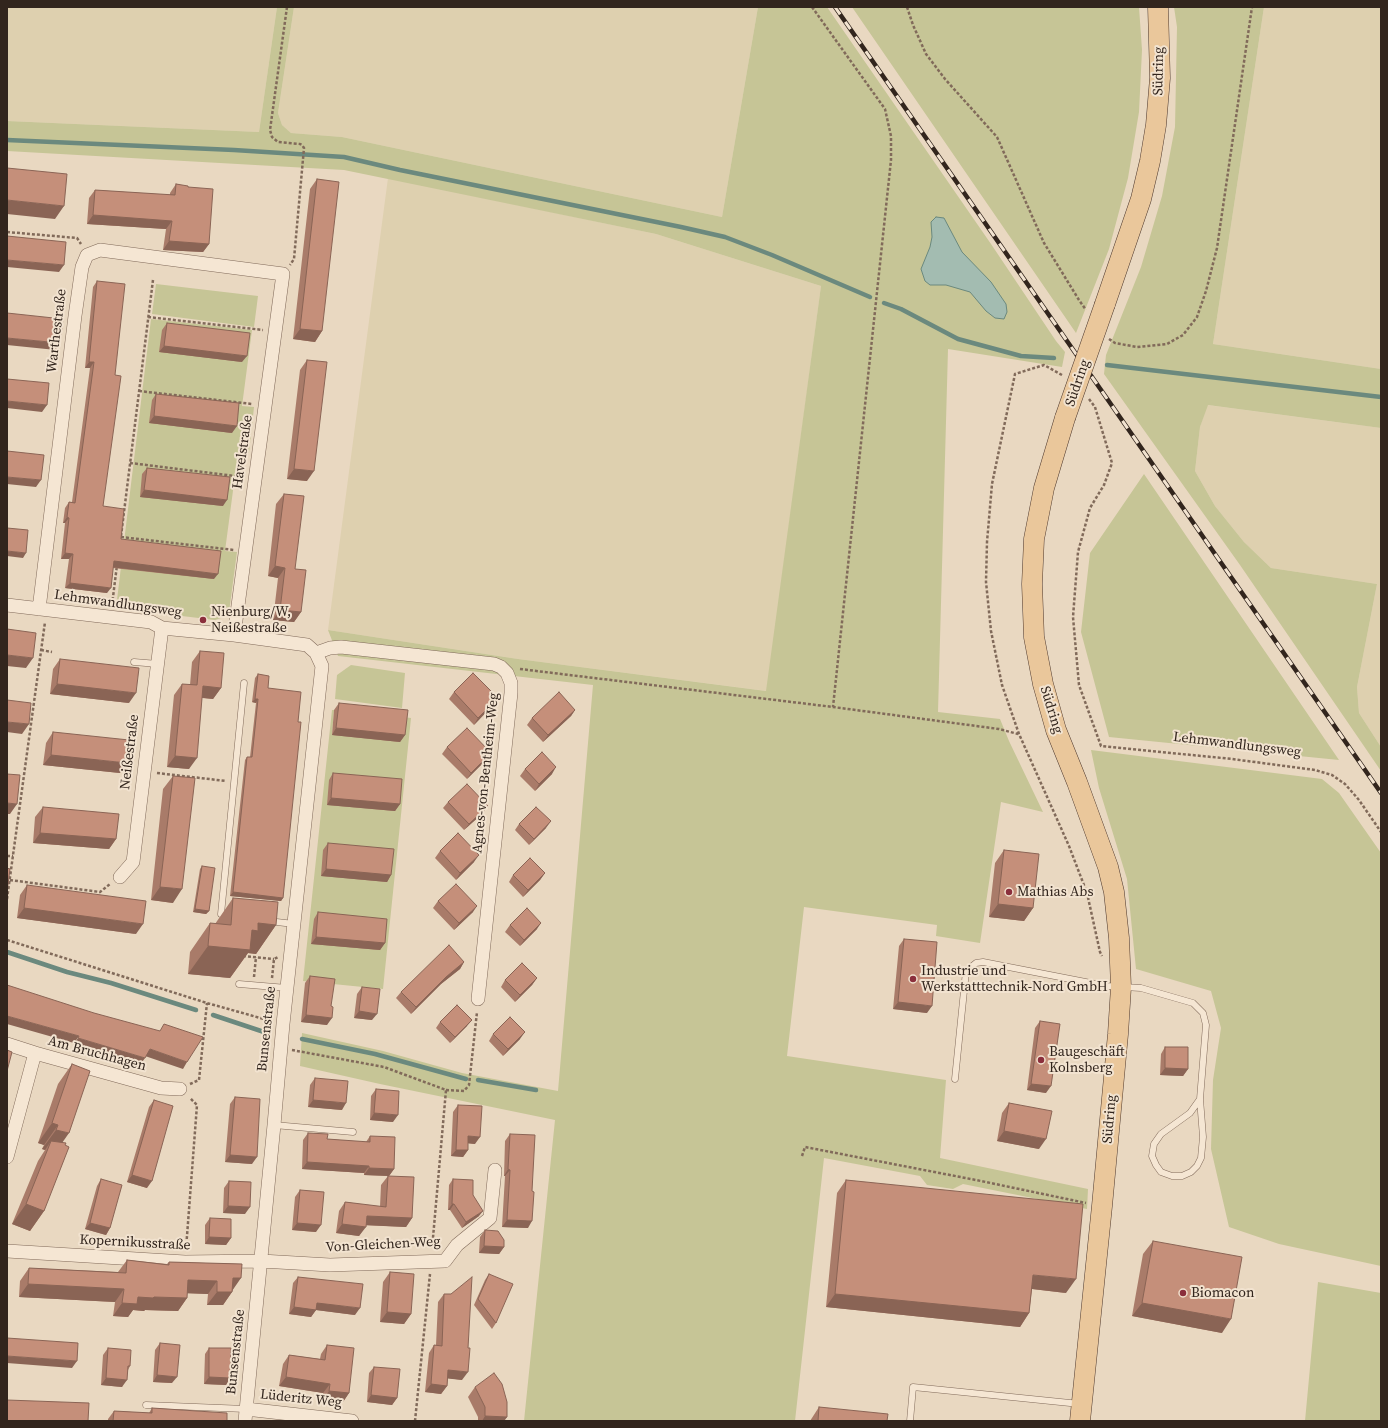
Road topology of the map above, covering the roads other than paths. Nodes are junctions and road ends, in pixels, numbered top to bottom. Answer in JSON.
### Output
{"nodes":[{"id":1,"x":1158,"y":7,"type":"edge"},
{"id":2,"x":283,"y":274,"type":"joint"},
{"id":3,"x":7,"y":605,"type":"edge"},
{"id":4,"x":43,"y":610,"type":"junction"},
{"id":5,"x":162,"y":628,"type":"junction"},
{"id":6,"x":234,"y":635,"type":"junction"},
{"id":7,"x":316,"y":653,"type":"junction"},
{"id":8,"x":134,"y":662,"type":"dead end"},
{"id":9,"x":158,"y":664,"type":"junction"},
{"id":10,"x":244,"y":683,"type":"dead end"},
{"id":11,"x":120,"y":877,"type":"road end"},
{"id":12,"x":237,"y":916,"type":"edge"},
{"id":13,"x":261,"y":920,"type":"edge"},
{"id":14,"x":294,"y":924,"type":"junction"},
{"id":15,"x":239,"y":984,"type":"dead end"},
{"id":16,"x":1121,"y":987,"type":"junction"},
{"id":17,"x":287,"y":988,"type":"junction"},
{"id":18,"x":478,"y":999,"type":"road end"},
{"id":19,"x":7,"y":1044,"type":"edge"},
{"id":20,"x":35,"y":1053,"type":"junction"},
{"id":21,"x":955,"y":1079,"type":"dead end"},
{"id":22,"x":180,"y":1089,"type":"road end"},
{"id":23,"x":1200,"y":1099,"type":"junction"},
{"id":24,"x":274,"y":1125,"type":"junction"},
{"id":25,"x":353,"y":1132,"type":"dead end"},
{"id":26,"x":7,"y":1157,"type":"edge"},
{"id":27,"x":495,"y":1170,"type":"dead end"},
{"id":28,"x":7,"y":1251,"type":"edge"},
{"id":29,"x":261,"y":1261,"type":"junction"},
{"id":30,"x":146,"y":1404,"type":"dead end"},
{"id":31,"x":1081,"y":1412,"type":"edge"},
{"id":32,"x":245,"y":1415,"type":"edge"},
{"id":33,"x":352,"y":1421,"type":"edge"},
{"id":34,"x":910,"y":1421,"type":"edge"}],
"edges":[{"from":1,"to":16,"type":"main road","name":"Südring","bridge":true},
{"from":2,"to":4,"type":"street","name":"Warthestraße"},
{"from":2,"to":6,"type":"street","name":"Havelstraße"},
{"from":3,"to":4,"type":"street","name":"Lehmwandlungsweg"},
{"from":4,"to":5,"type":"street","name":"Lehmwandlungsweg"},
{"from":5,"to":6,"type":"street","name":"Lehmwandlungsweg"},
{"from":5,"to":9,"type":"street","name":"Neißestraße"},
{"from":6,"to":7,"type":"street","name":"Lehmwandlungsweg"},
{"from":7,"to":14,"type":"street","name":"Bunsenstraße"},
{"from":7,"to":18,"type":"street","name":"Agnes-von-Bentheim-Weg"},
{"from":8,"to":9,"type":"lane"},
{"from":9,"to":11,"type":"street","name":"Neißestraße"},
{"from":10,"to":12,"type":"lane"},
{"from":13,"to":14,"type":"lane"},
{"from":14,"to":17,"type":"street","name":"Bunsenstraße"},
{"from":15,"to":17,"type":"lane"},
{"from":16,"to":21,"type":"lane"},
{"from":16,"to":23,"type":"lane"},
{"from":16,"to":31,"type":"main road","name":"Südring"},
{"from":17,"to":24,"type":"street","name":"Bunsenstraße"},
{"from":19,"to":20,"type":"street","name":"Am Bruchhagen"},
{"from":20,"to":22,"type":"street","name":"Am Bruchhagen"},
{"from":20,"to":26,"type":"street"},
{"from":23,"to":23,"type":"lane"},
{"from":24,"to":25,"type":"lane"},
{"from":24,"to":29,"type":"street","name":"Bunsenstraße"},
{"from":27,"to":29,"type":"street","name":"Von-Gleichen-Weg"},
{"from":28,"to":29,"type":"street","name":"Kopernikusstraße"},
{"from":29,"to":32,"type":"street","name":"Bunsenstraße"},
{"from":30,"to":32,"type":"lane","name":"Bunsenstraße"},
{"from":31,"to":34,"type":"lane"},
{"from":32,"to":33,"type":"street","name":"Lüderitz Weg"}]}
